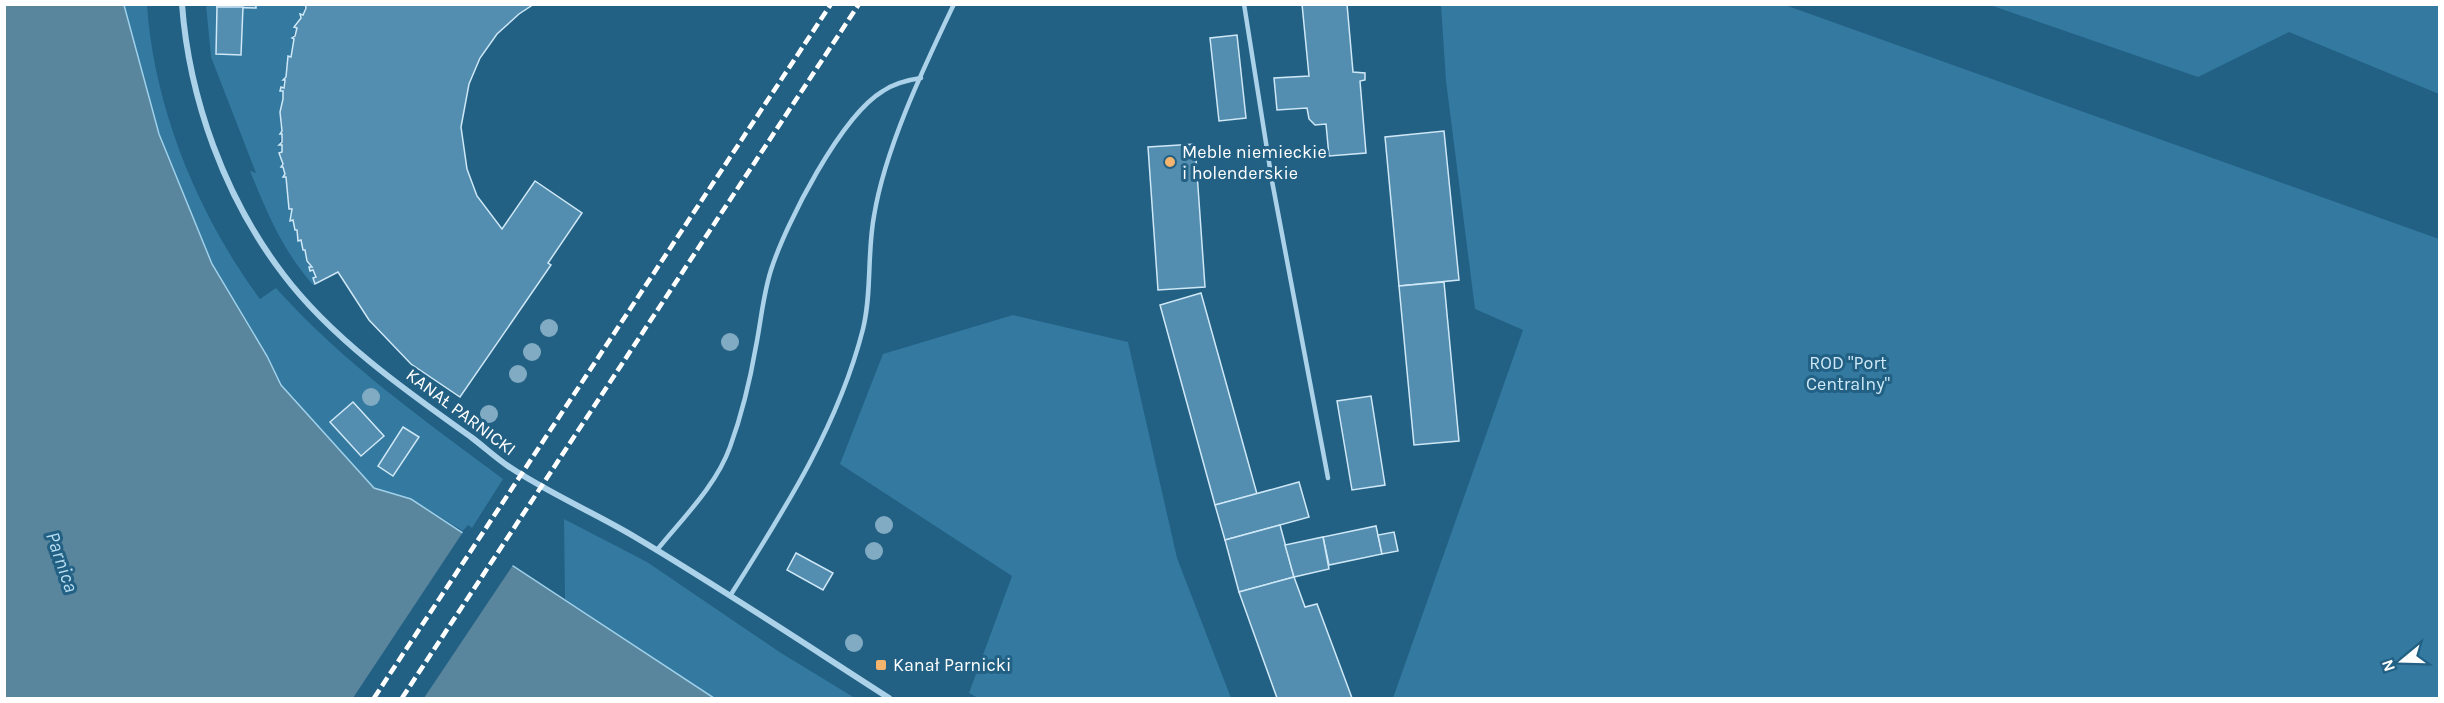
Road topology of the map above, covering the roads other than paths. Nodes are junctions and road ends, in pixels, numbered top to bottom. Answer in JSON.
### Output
{"nodes":[{"id":1,"x":182,"y":4,"type":"edge"},
{"id":2,"x":954,"y":4,"type":"edge"},
{"id":3,"x":1244,"y":4,"type":"edge"},
{"id":4,"x":921,"y":78,"type":"junction"},
{"id":5,"x":1328,"y":478,"type":"dead end"},
{"id":6,"x":657,"y":550,"type":"junction"},
{"id":7,"x":730,"y":596,"type":"junction"},
{"id":8,"x":890,"y":699,"type":"edge"}],
"edges":[{"from":1,"to":6,"type":"street","name":"KANAŁ PARNICKI"},
{"from":2,"to":4,"type":"lane"},
{"from":3,"to":5,"type":"lane"},
{"from":4,"to":6,"type":"lane"},
{"from":4,"to":7,"type":"lane"},
{"from":6,"to":7,"type":"street","name":"KANAŁ PARNICKI"},
{"from":7,"to":8,"type":"street","name":"KANAŁ PARNICKI"}]}
